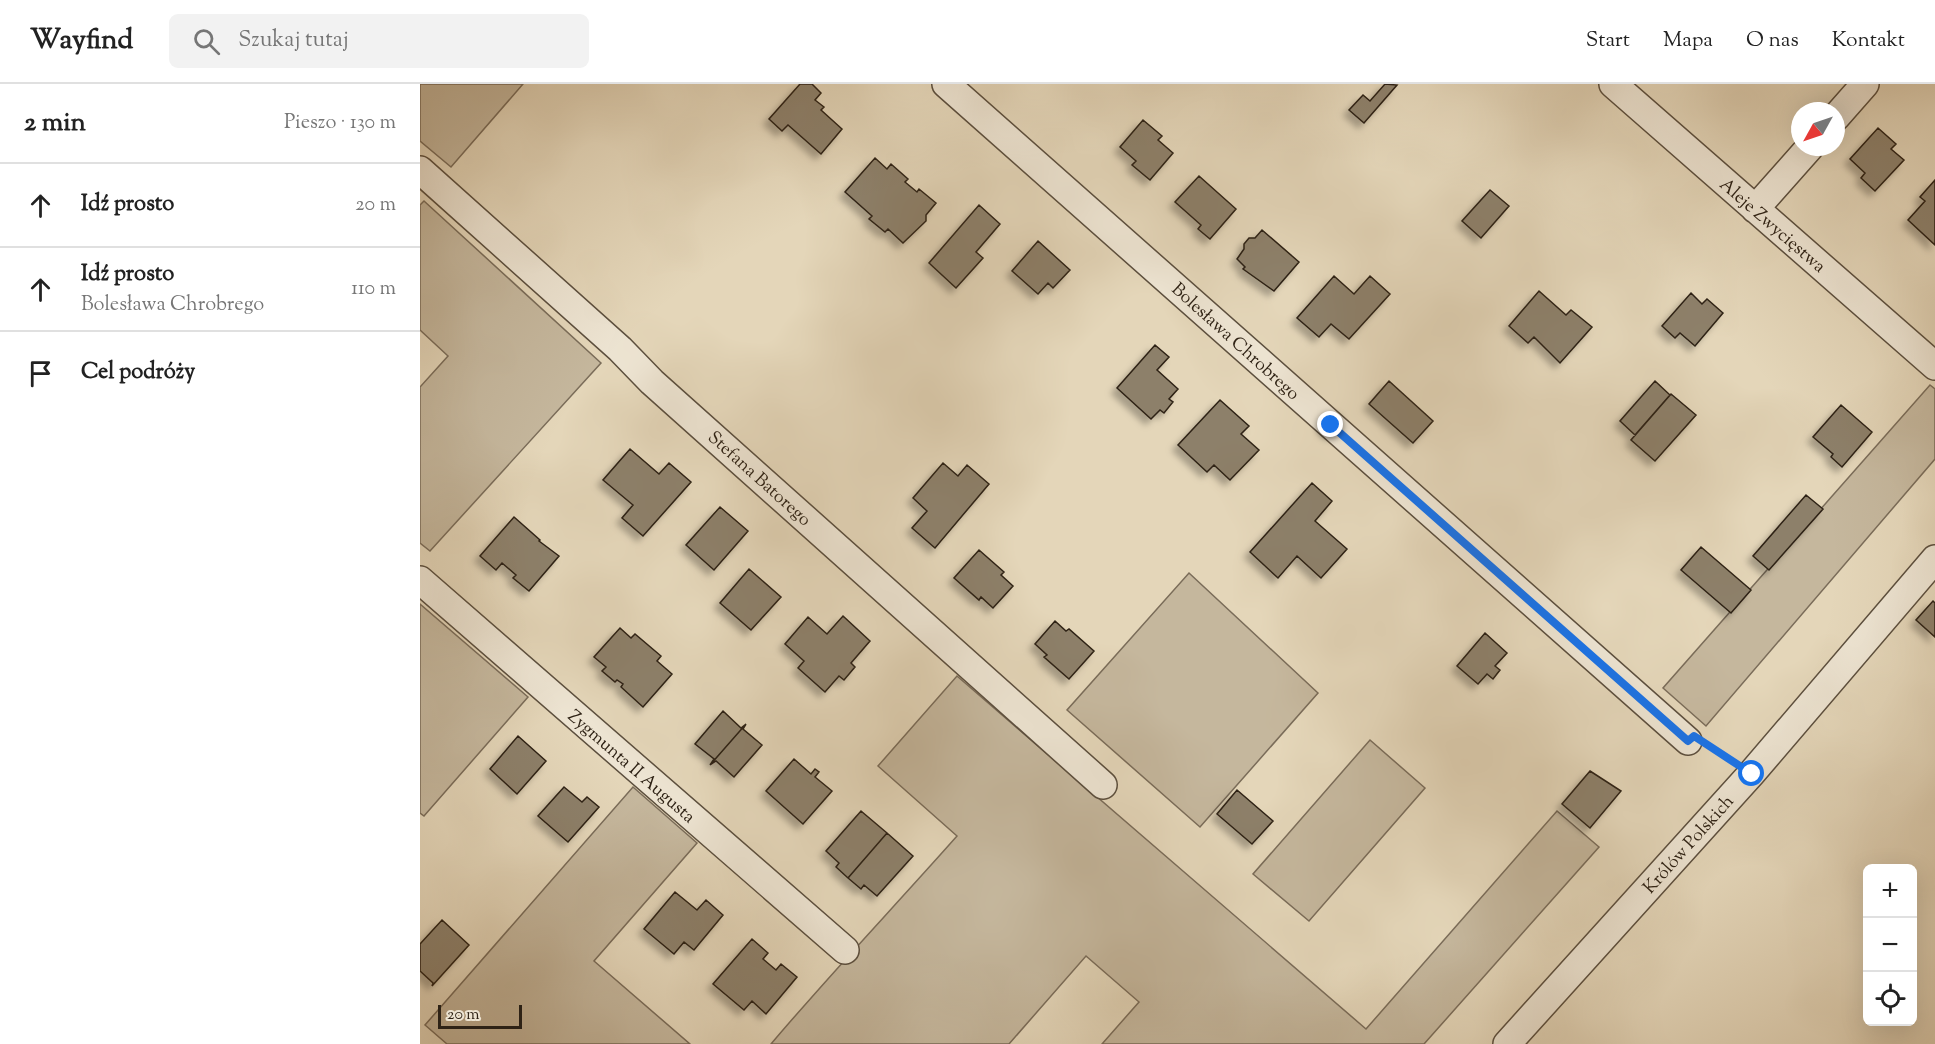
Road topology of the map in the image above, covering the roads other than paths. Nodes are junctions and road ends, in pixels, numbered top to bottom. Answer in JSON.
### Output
{"nodes":[{"id":1,"x":946,"y":84,"type":"edge"},
{"id":2,"x":1613,"y":84,"type":"edge"},
{"id":3,"x":1866,"y":84,"type":"edge"},
{"id":4,"x":1845,"y":107,"type":"edge"},
{"id":5,"x":1802,"y":156,"type":"edge"},
{"id":6,"x":420,"y":170,"type":"edge"},
{"id":7,"x":1755,"y":209,"type":"junction"},
{"id":8,"x":1935,"y":366,"type":"edge"},
{"id":9,"x":1935,"y":559,"type":"edge"},
{"id":10,"x":420,"y":580,"type":"edge"},
{"id":11,"x":1688,"y":741,"type":"road end"},
{"id":12,"x":1103,"y":785,"type":"dead end"},
{"id":13,"x":845,"y":950,"type":"dead end"},
{"id":14,"x":1507,"y":1044,"type":"edge"}],
"edges":[{"from":1,"to":11,"type":"street","name":"Bolesława Chrobrego"},
{"from":2,"to":7,"type":"street","name":"Aleje Zwycięstwa"},
{"from":3,"to":4,"type":"street"},
{"from":5,"to":7,"type":"street"},
{"from":6,"to":12,"type":"street","name":"Stefana Batorego"},
{"from":7,"to":8,"type":"street","name":"Aleje Zwycięstwa"},
{"from":9,"to":14,"type":"street","name":"Królów Polskich"},
{"from":10,"to":13,"type":"street","name":"Zygmunta II Augusta"}]}
